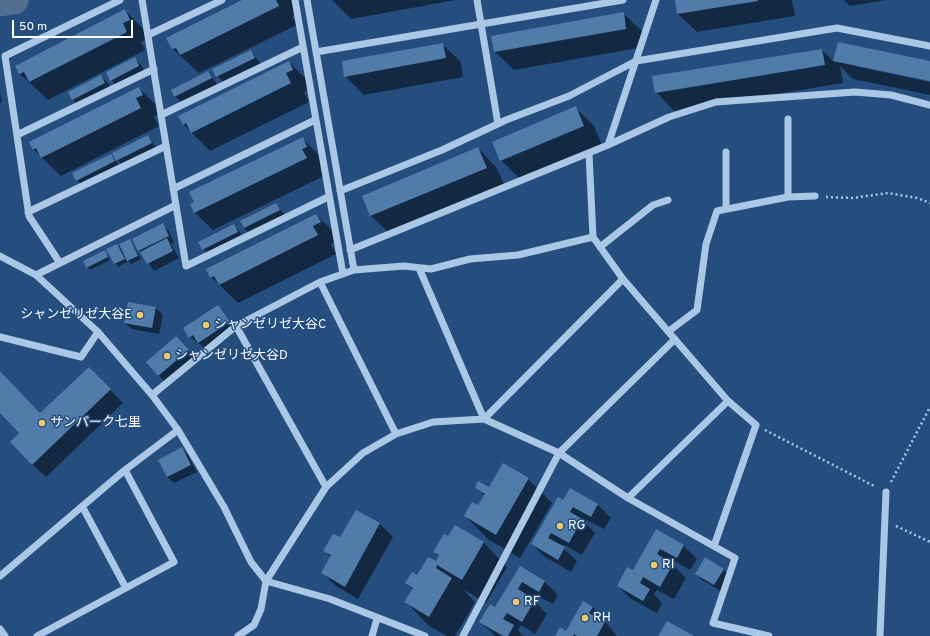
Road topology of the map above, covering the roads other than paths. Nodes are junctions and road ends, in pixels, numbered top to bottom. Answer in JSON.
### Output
{"nodes":[{"id":1,"x":120,"y":0,"type":"edge"},
{"id":2,"x":142,"y":0,"type":"edge"},
{"id":3,"x":222,"y":0,"type":"edge"},
{"id":4,"x":296,"y":0,"type":"edge"},
{"id":5,"x":307,"y":0,"type":"edge"},
{"id":6,"x":477,"y":0,"type":"edge"},
{"id":7,"x":623,"y":0,"type":"edge"},
{"id":8,"x":656,"y":0,"type":"edge"},
{"id":9,"x":482,"y":24,"type":"junction"},
{"id":10,"x":148,"y":35,"type":"junction"},
{"id":11,"x":303,"y":46,"type":"junction"},
{"id":12,"x":930,"y":46,"type":"edge"},
{"id":13,"x":316,"y":52,"type":"junction"},
{"id":14,"x":636,"y":61,"type":"junction"},
{"id":15,"x":154,"y":70,"type":"junction"},
{"id":16,"x":930,"y":105,"type":"edge"},
{"id":17,"x":161,"y":115,"type":"junction"},
{"id":18,"x":788,"y":119,"type":"dead end"},
{"id":19,"x":315,"y":120,"type":"junction"},
{"id":20,"x":498,"y":124,"type":"junction"},
{"id":21,"x":17,"y":135,"type":"junction"},
{"id":22,"x":608,"y":145,"type":"junction"},
{"id":23,"x":166,"y":146,"type":"junction"},
{"id":24,"x":726,"y":152,"type":"dead end"},
{"id":25,"x":590,"y":153,"type":"junction"},
{"id":26,"x":173,"y":189,"type":"junction"},
{"id":27,"x":340,"y":191,"type":"junction"},
{"id":28,"x":815,"y":196,"type":"road end"},
{"id":29,"x":328,"y":197,"type":"junction"},
{"id":30,"x":788,"y":197,"type":"junction"},
{"id":31,"x":668,"y":200,"type":"dead end"},
{"id":32,"x":176,"y":205,"type":"junction"},
{"id":33,"x":726,"y":209,"type":"junction"},
{"id":34,"x":28,"y":212,"type":"junction"},
{"id":35,"x":593,"y":236,"type":"junction"},
{"id":36,"x":600,"y":247,"type":"junction"},
{"id":37,"x":350,"y":250,"type":"junction"},
{"id":38,"x":0,"y":256,"type":"edge"},
{"id":39,"x":60,"y":263,"type":"junction"},
{"id":40,"x":419,"y":268,"type":"junction"},
{"id":41,"x":354,"y":270,"type":"junction"},
{"id":42,"x":36,"y":274,"type":"junction"},
{"id":43,"x":342,"y":274,"type":"junction"},
{"id":44,"x":623,"y":280,"type":"junction"},
{"id":45,"x":320,"y":282,"type":"junction"},
{"id":46,"x":236,"y":326,"type":"junction"},
{"id":47,"x":98,"y":332,"type":"junction"},
{"id":48,"x":668,"y":332,"type":"junction"},
{"id":49,"x":0,"y":337,"type":"edge"},
{"id":50,"x":675,"y":338,"type":"junction"},
{"id":51,"x":152,"y":395,"type":"junction"},
{"id":52,"x":728,"y":401,"type":"junction"},
{"id":53,"x":484,"y":419,"type":"junction"},
{"id":54,"x":178,"y":430,"type":"junction"},
{"id":55,"x":396,"y":434,"type":"junction"},
{"id":56,"x":559,"y":453,"type":"junction"},
{"id":57,"x":125,"y":470,"type":"junction"},
{"id":58,"x":326,"y":487,"type":"junction"},
{"id":59,"x":886,"y":492,"type":"road end"},
{"id":60,"x":628,"y":498,"type":"junction"},
{"id":61,"x":82,"y":506,"type":"junction"},
{"id":62,"x":714,"y":546,"type":"junction"},
{"id":63,"x":0,"y":576,"type":"edge"},
{"id":64,"x":266,"y":581,"type":"junction"},
{"id":65,"x":126,"y":588,"type":"junction"},
{"id":66,"x":377,"y":619,"type":"junction"},
{"id":67,"x":0,"y":629,"type":"edge"},
{"id":68,"x":5,"y":636,"type":"edge"},
{"id":69,"x":37,"y":636,"type":"edge"},
{"id":70,"x":239,"y":636,"type":"edge"},
{"id":71,"x":372,"y":636,"type":"edge"},
{"id":72,"x":425,"y":636,"type":"edge"},
{"id":73,"x":463,"y":636,"type":"edge"},
{"id":74,"x":770,"y":636,"type":"edge"},
{"id":75,"x":880,"y":636,"type":"edge"}],
"edges":[{"from":1,"to":21,"type":"street"},
{"from":2,"to":10,"type":"street"},
{"from":3,"to":10,"type":"street"},
{"from":4,"to":11,"type":"street"},
{"from":5,"to":13,"type":"street"},
{"from":6,"to":9,"type":"street"},
{"from":7,"to":9,"type":"street"},
{"from":8,"to":14,"type":"street"},
{"from":9,"to":13,"type":"street"},
{"from":9,"to":20,"type":"street"},
{"from":10,"to":15,"type":"street"},
{"from":11,"to":17,"type":"street"},
{"from":11,"to":19,"type":"street"},
{"from":12,"to":14,"type":"street"},
{"from":13,"to":27,"type":"street"},
{"from":14,"to":20,"type":"street"},
{"from":14,"to":22,"type":"street"},
{"from":15,"to":17,"type":"street"},
{"from":15,"to":21,"type":"street"},
{"from":16,"to":22,"type":"street"},
{"from":17,"to":23,"type":"street"},
{"from":18,"to":30,"type":"street"},
{"from":19,"to":26,"type":"street"},
{"from":19,"to":29,"type":"street"},
{"from":20,"to":27,"type":"street"},
{"from":21,"to":34,"type":"street"},
{"from":22,"to":25,"type":"street"},
{"from":23,"to":26,"type":"street"},
{"from":23,"to":34,"type":"street"},
{"from":24,"to":33,"type":"street"},
{"from":25,"to":35,"type":"street"},
{"from":25,"to":37,"type":"street"},
{"from":26,"to":32,"type":"street"},
{"from":27,"to":37,"type":"street"},
{"from":28,"to":30,"type":"street"},
{"from":29,"to":32,"type":"street"},
{"from":29,"to":43,"type":"street"},
{"from":30,"to":33,"type":"street"},
{"from":31,"to":36,"type":"street"},
{"from":32,"to":39,"type":"street"},
{"from":33,"to":48,"type":"street"},
{"from":34,"to":39,"type":"street"},
{"from":35,"to":36,"type":"street"},
{"from":35,"to":40,"type":"street"},
{"from":36,"to":44,"type":"street"},
{"from":37,"to":41,"type":"street"},
{"from":38,"to":42,"type":"street"},
{"from":39,"to":42,"type":"street"},
{"from":40,"to":41,"type":"street"},
{"from":40,"to":53,"type":"street"},
{"from":41,"to":43,"type":"street"},
{"from":42,"to":47,"type":"street"},
{"from":43,"to":45,"type":"street"},
{"from":44,"to":48,"type":"street"},
{"from":44,"to":53,"type":"street"},
{"from":45,"to":46,"type":"street"},
{"from":45,"to":55,"type":"street"},
{"from":46,"to":51,"type":"street"},
{"from":46,"to":58,"type":"street"},
{"from":47,"to":49,"type":"street"},
{"from":47,"to":51,"type":"street"},
{"from":48,"to":50,"type":"street"},
{"from":50,"to":52,"type":"street"},
{"from":50,"to":56,"type":"street"},
{"from":51,"to":54,"type":"street"},
{"from":52,"to":60,"type":"street"},
{"from":52,"to":62,"type":"street"},
{"from":53,"to":55,"type":"street"},
{"from":53,"to":56,"type":"street"},
{"from":54,"to":57,"type":"street"},
{"from":54,"to":64,"type":"street"},
{"from":55,"to":58,"type":"street"},
{"from":56,"to":60,"type":"street"},
{"from":56,"to":73,"type":"street"},
{"from":57,"to":61,"type":"street"},
{"from":57,"to":65,"type":"street"},
{"from":58,"to":64,"type":"street"},
{"from":59,"to":75,"type":"street"},
{"from":60,"to":62,"type":"street"},
{"from":61,"to":63,"type":"street"},
{"from":61,"to":65,"type":"street"},
{"from":62,"to":74,"type":"street"},
{"from":64,"to":66,"type":"street"},
{"from":64,"to":70,"type":"street"},
{"from":65,"to":69,"type":"street"},
{"from":66,"to":71,"type":"street"},
{"from":66,"to":72,"type":"street"},
{"from":67,"to":68,"type":"street"}]}
